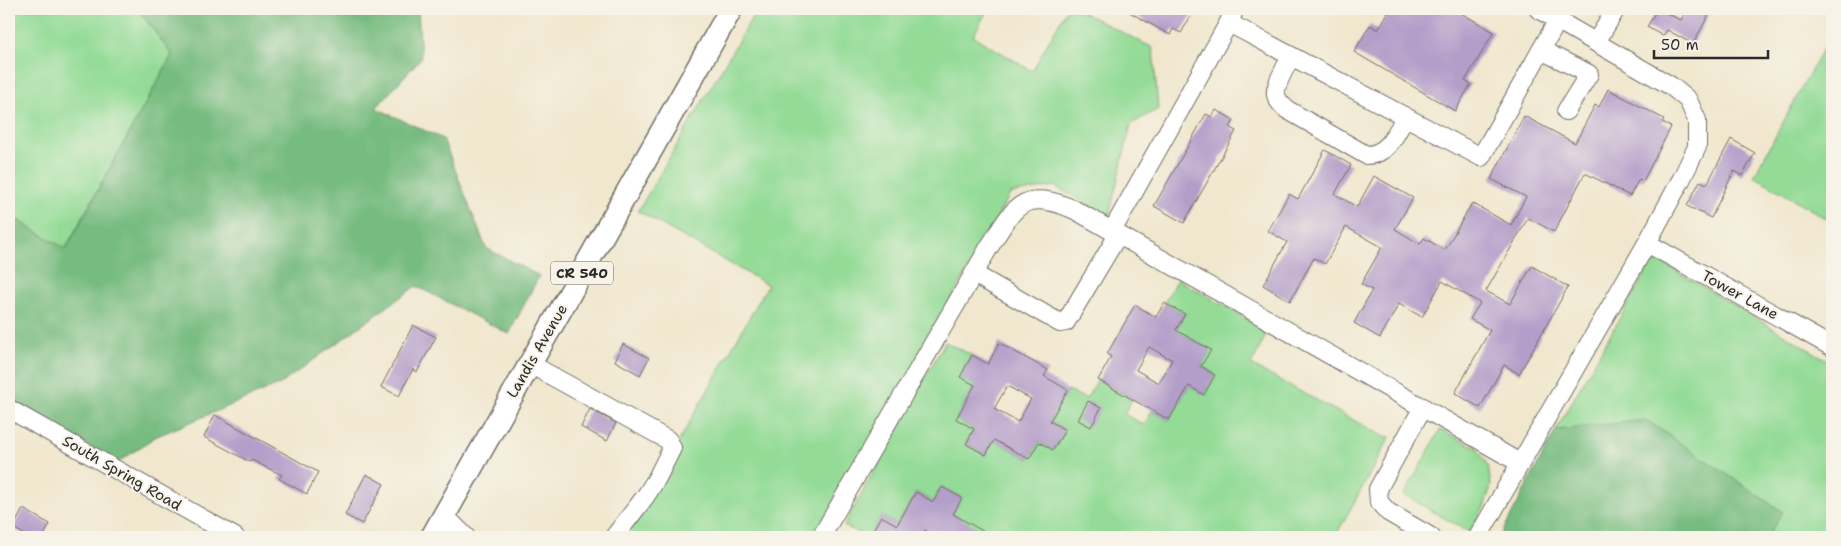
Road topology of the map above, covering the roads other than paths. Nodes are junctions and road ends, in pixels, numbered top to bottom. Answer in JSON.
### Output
{"nodes":[{"id":1,"x":731,"y":9,"type":"edge"},
{"id":2,"x":1538,"y":9,"type":"edge"},
{"id":3,"x":1616,"y":9,"type":"edge"},
{"id":4,"x":1232,"y":16,"type":"edge"},
{"id":5,"x":1558,"y":20,"type":"junction"},
{"id":6,"x":1596,"y":42,"type":"junction"},
{"id":7,"x":1541,"y":50,"type":"junction"},
{"id":8,"x":1291,"y":56,"type":"junction"},
{"id":9,"x":1566,"y":111,"type":"dead end"},
{"id":10,"x":1406,"y":117,"type":"junction"},
{"id":11,"x":1115,"y":233,"type":"junction"},
{"id":12,"x":1647,"y":243,"type":"junction"},
{"id":13,"x":974,"y":274,"type":"junction"},
{"id":14,"x":1832,"y":347,"type":"edge"},
{"id":15,"x":530,"y":364,"type":"junction"},
{"id":16,"x":1423,"y":407,"type":"junction"},
{"id":17,"x":9,"y":409,"type":"edge"},
{"id":18,"x":1520,"y":464,"type":"junction"},
{"id":19,"x":444,"y":515,"type":"junction"},
{"id":20,"x":235,"y":537,"type":"edge"},
{"id":21,"x":432,"y":537,"type":"edge"},
{"id":22,"x":466,"y":537,"type":"edge"},
{"id":23,"x":614,"y":537,"type":"edge"},
{"id":24,"x":822,"y":537,"type":"edge"},
{"id":25,"x":1430,"y":537,"type":"edge"},
{"id":26,"x":1478,"y":537,"type":"edge"}],
"edges":[{"from":1,"to":15,"type":"main road","name":"Landis Avenue","number":"CR 540"},
{"from":2,"to":5,"type":"street"},
{"from":3,"to":6,"type":"street"},
{"from":4,"to":8,"type":"street"},
{"from":4,"to":11,"type":"street"},
{"from":5,"to":6,"type":"street"},
{"from":5,"to":7,"type":"street"},
{"from":6,"to":12,"type":"street"},
{"from":7,"to":9,"type":"street"},
{"from":7,"to":10,"type":"street"},
{"from":8,"to":10,"type":"street"},
{"from":8,"to":10,"type":"street"},
{"from":11,"to":13,"type":"street"},
{"from":11,"to":13,"type":"street"},
{"from":11,"to":16,"type":"street"},
{"from":12,"to":14,"type":"street","name":"Tower Lane"},
{"from":12,"to":18,"type":"street"},
{"from":13,"to":24,"type":"street"},
{"from":15,"to":19,"type":"main road","name":"Landis Avenue","number":"CR 540"},
{"from":15,"to":23,"type":"street"},
{"from":16,"to":18,"type":"street"},
{"from":16,"to":25,"type":"street"},
{"from":17,"to":20,"type":"street","name":"South Spring Road"},
{"from":18,"to":26,"type":"street"},
{"from":19,"to":21,"type":"main road","name":"Landis Avenue","number":"CR 540"},
{"from":19,"to":22,"type":"street"}]}
